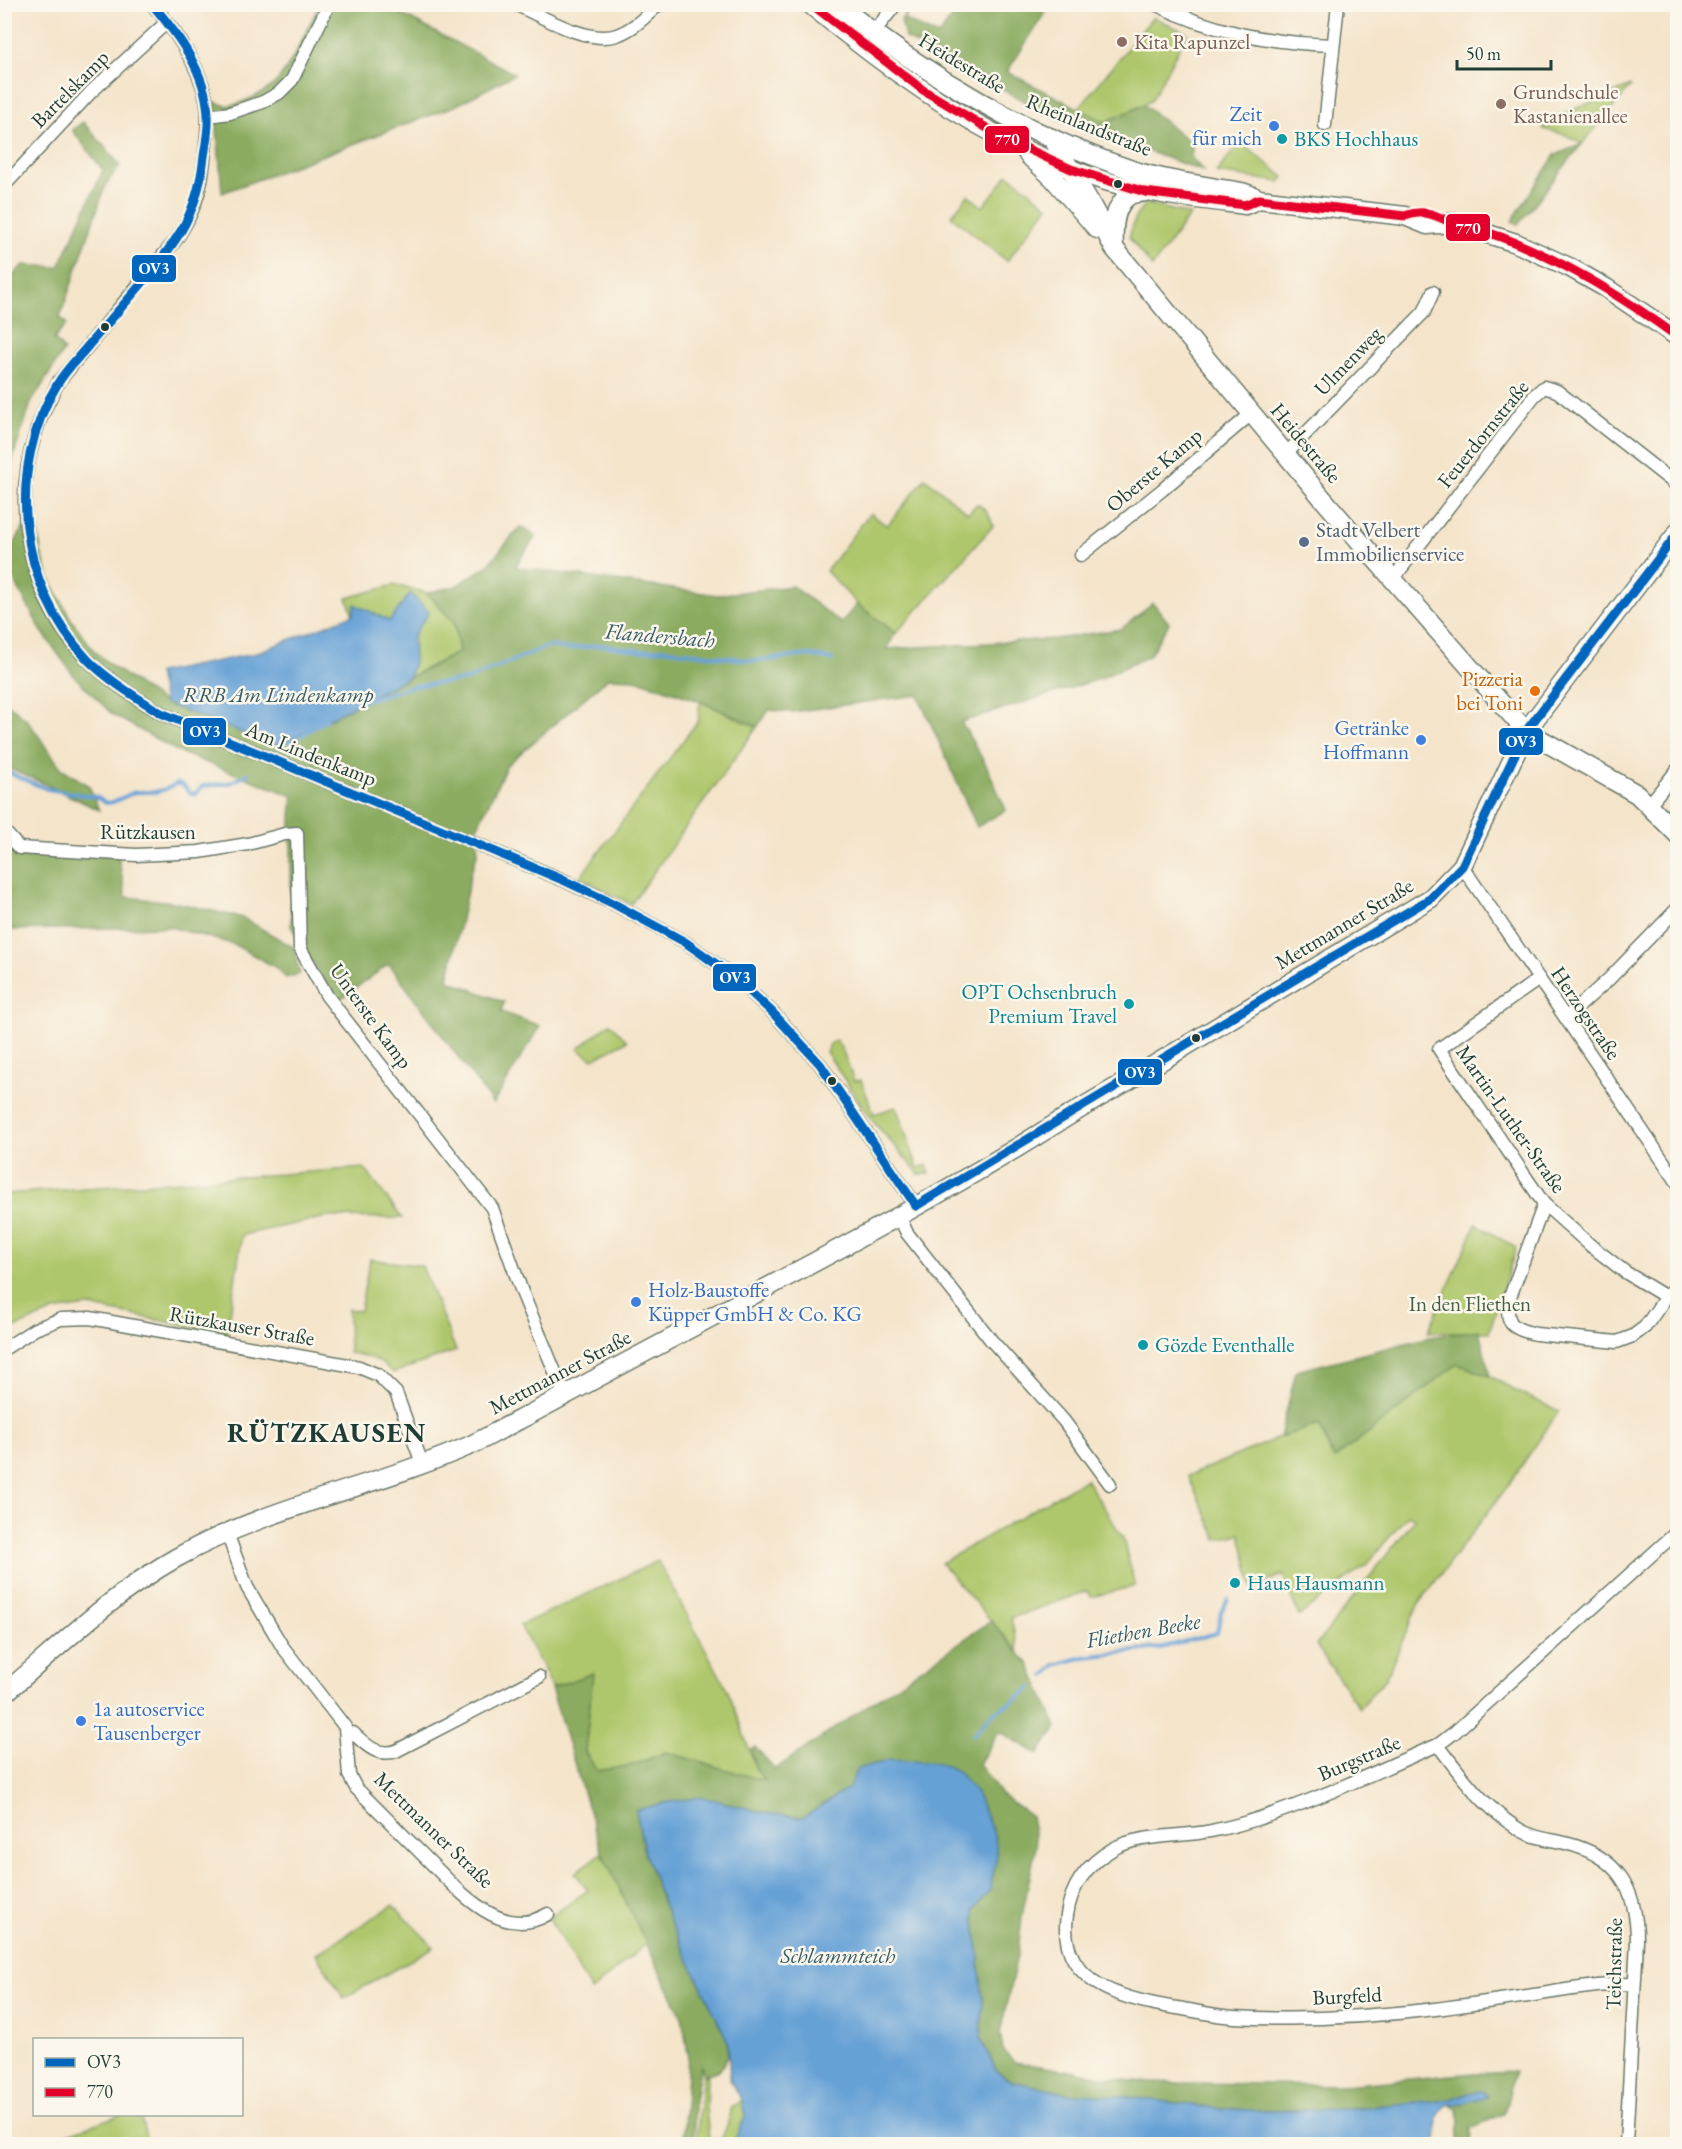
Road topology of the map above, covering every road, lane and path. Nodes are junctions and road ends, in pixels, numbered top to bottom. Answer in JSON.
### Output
{"nodes":[{"id":1,"x":152,"y":4,"type":"edge"},
{"id":2,"x":329,"y":4,"type":"edge"},
{"id":3,"x":515,"y":4,"type":"edge"},
{"id":4,"x":659,"y":4,"type":"edge"},
{"id":5,"x":810,"y":4,"type":"edge"},
{"id":6,"x":837,"y":4,"type":"edge"},
{"id":7,"x":896,"y":4,"type":"edge"},
{"id":8,"x":1155,"y":4,"type":"edge"},
{"id":9,"x":1338,"y":4,"type":"edge"},
{"id":10,"x":167,"y":22,"type":"junction"},
{"id":11,"x":873,"y":33,"type":"junction"},
{"id":12,"x":1334,"y":45,"type":"junction"},
{"id":13,"x":946,"y":105,"type":"joint"},
{"id":14,"x":208,"y":116,"type":"junction"},
{"id":15,"x":1008,"y":116,"type":"joint"},
{"id":16,"x":1325,"y":124,"type":"dead end"},
{"id":17,"x":1052,"y":138,"type":"junction"},
{"id":18,"x":1021,"y":146,"type":"junction"},
{"id":19,"x":1071,"y":169,"type":"junction"},
{"id":20,"x":4,"y":186,"type":"edge"},
{"id":21,"x":1145,"y":192,"type":"junction"},
{"id":22,"x":1259,"y":199,"type":"junction"},
{"id":23,"x":1114,"y":248,"type":"junction"},
{"id":24,"x":1433,"y":292,"type":"dead end"},
{"id":25,"x":1677,"y":337,"type":"edge"},
{"id":26,"x":1251,"y":414,"type":"junction"},
{"id":27,"x":1286,"y":454,"type":"junction"},
{"id":28,"x":1677,"y":486,"type":"edge"},
{"id":29,"x":1677,"y":532,"type":"edge"},
{"id":30,"x":1081,"y":555,"type":"dead end"},
{"id":31,"x":1394,"y":579,"type":"junction"},
{"id":32,"x":1527,"y":732,"type":"junction"},
{"id":33,"x":1677,"y":769,"type":"edge"},
{"id":34,"x":1649,"y":806,"type":"junction"},
{"id":35,"x":4,"y":831,"type":"edge"},
{"id":36,"x":297,"y":833,"type":"joint"},
{"id":37,"x":1677,"y":835,"type":"edge"},
{"id":38,"x":1462,"y":866,"type":"junction"},
{"id":39,"x":1677,"y":908,"type":"edge"},
{"id":40,"x":1539,"y":979,"type":"junction"},
{"id":41,"x":1566,"y":1018,"type":"junction"},
{"id":42,"x":1677,"y":1183,"type":"edge"},
{"id":43,"x":1544,"y":1204,"type":"junction"},
{"id":44,"x":916,"y":1206,"type":"junction"},
{"id":45,"x":899,"y":1216,"type":"junction"},
{"id":46,"x":1677,"y":1286,"type":"edge"},
{"id":47,"x":1666,"y":1297,"type":"junction"},
{"id":48,"x":4,"y":1349,"type":"edge"},
{"id":49,"x":565,"y":1396,"type":"junction"},
{"id":50,"x":422,"y":1463,"type":"junction"},
{"id":51,"x":1110,"y":1484,"type":"dead end"},
{"id":52,"x":1677,"y":1531,"type":"edge"},
{"id":53,"x":227,"y":1533,"type":"junction"},
{"id":54,"x":539,"y":1677,"type":"dead end"},
{"id":55,"x":4,"y":1694,"type":"edge"},
{"id":56,"x":353,"y":1733,"type":"dead end"},
{"id":57,"x":1438,"y":1745,"type":"junction"},
{"id":58,"x":548,"y":1914,"type":"dead end"},
{"id":59,"x":1075,"y":1962,"type":"joint"},
{"id":60,"x":1634,"y":1984,"type":"junction"},
{"id":61,"x":1626,"y":2145,"type":"edge"}],
"edges":[{"from":1,"to":10,"type":"street","name":"Am Lindenkamp"},
{"from":2,"to":14,"type":"street"},
{"from":3,"to":4,"type":"street"},
{"from":5,"to":13,"type":"street","name":"Heidestraße"},
{"from":6,"to":11,"type":"street","name":"Heidestraße"},
{"from":7,"to":11,"type":"street"},
{"from":8,"to":12,"type":"street"},
{"from":9,"to":12,"type":"street"},
{"from":10,"to":14,"type":"street","name":"Am Lindenkamp"},
{"from":10,"to":20,"type":"street","name":"Bartelskamp"},
{"from":11,"to":15,"type":"street","name":"Heidestraße"},
{"from":12,"to":16,"type":"street"},
{"from":13,"to":18,"type":"street","name":"Rheinlandstraße"},
{"from":14,"to":44,"type":"street","name":"Am Lindenkamp"},
{"from":15,"to":17,"type":"street","name":"Rheinlandstraße"},
{"from":17,"to":19,"type":"street","name":"Heidestraße"},
{"from":17,"to":22,"type":"street","name":"Rheinlandstraße"},
{"from":18,"to":19,"type":"street","name":"Rheinlandstraße"},
{"from":18,"to":23,"type":"street"},
{"from":19,"to":21,"type":"street","name":"Rheinlandstraße"},
{"from":19,"to":23,"type":"street","name":"Heidestraße"},
{"from":21,"to":22,"type":"street","name":"Rheinlandstraße"},
{"from":21,"to":23,"type":"street"},
{"from":22,"to":25,"type":"street","name":"Rheinlandstraße"},
{"from":23,"to":26,"type":"street","name":"Heidestraße"},
{"from":24,"to":27,"type":"street","name":"Ulmenweg"},
{"from":26,"to":27,"type":"street","name":"Heidestraße"},
{"from":26,"to":30,"type":"street","name":"Oberste Kamp"},
{"from":27,"to":31,"type":"street","name":"Heidestraße"},
{"from":28,"to":31,"type":"street","name":"Feuerdornstraße"},
{"from":29,"to":32,"type":"street","name":"Mettmanner Straße"},
{"from":31,"to":32,"type":"street","name":"Heidestraße"},
{"from":32,"to":34,"type":"street"},
{"from":32,"to":38,"type":"street","name":"Mettmanner Straße"},
{"from":33,"to":34,"type":"street"},
{"from":34,"to":37,"type":"street"},
{"from":35,"to":36,"type":"street","name":"Rützkausen"},
{"from":36,"to":49,"type":"street","name":"Unterste Kamp"},
{"from":38,"to":40,"type":"street","name":"Herzogstraße"},
{"from":38,"to":44,"type":"street","name":"Mettmanner Straße"},
{"from":39,"to":41,"type":"street"},
{"from":40,"to":41,"type":"street","name":"Herzogstraße"},
{"from":40,"to":43,"type":"street","name":"Martin-Luther-Straße"},
{"from":41,"to":42,"type":"street","name":"Herzogstraße"},
{"from":43,"to":47,"type":"street","name":"Martin-Luther-Straße"},
{"from":43,"to":47,"type":"street"},
{"from":44,"to":45,"type":"street","name":"Mettmanner Straße"},
{"from":45,"to":49,"type":"street","name":"Mettmanner Straße"},
{"from":45,"to":51,"type":"street"},
{"from":46,"to":47,"type":"street"},
{"from":48,"to":50,"type":"street","name":"Rützkauser Straße"},
{"from":49,"to":50,"type":"street","name":"Mettmanner Straße"},
{"from":50,"to":53,"type":"street","name":"Mettmanner Straße"},
{"from":52,"to":57,"type":"street","name":"Burgstraße"},
{"from":53,"to":55,"type":"street","name":"Mettmanner Straße"},
{"from":53,"to":58,"type":"street","name":"Mettmanner Straße"},
{"from":54,"to":56,"type":"street","name":"Mettmanner Straße"},
{"from":57,"to":59,"type":"street","name":"Burgstraße"},
{"from":57,"to":60,"type":"street","name":"Teichstraße"},
{"from":59,"to":60,"type":"street","name":"Burgfeld"},
{"from":60,"to":61,"type":"street","name":"Teichstraße"}]}
